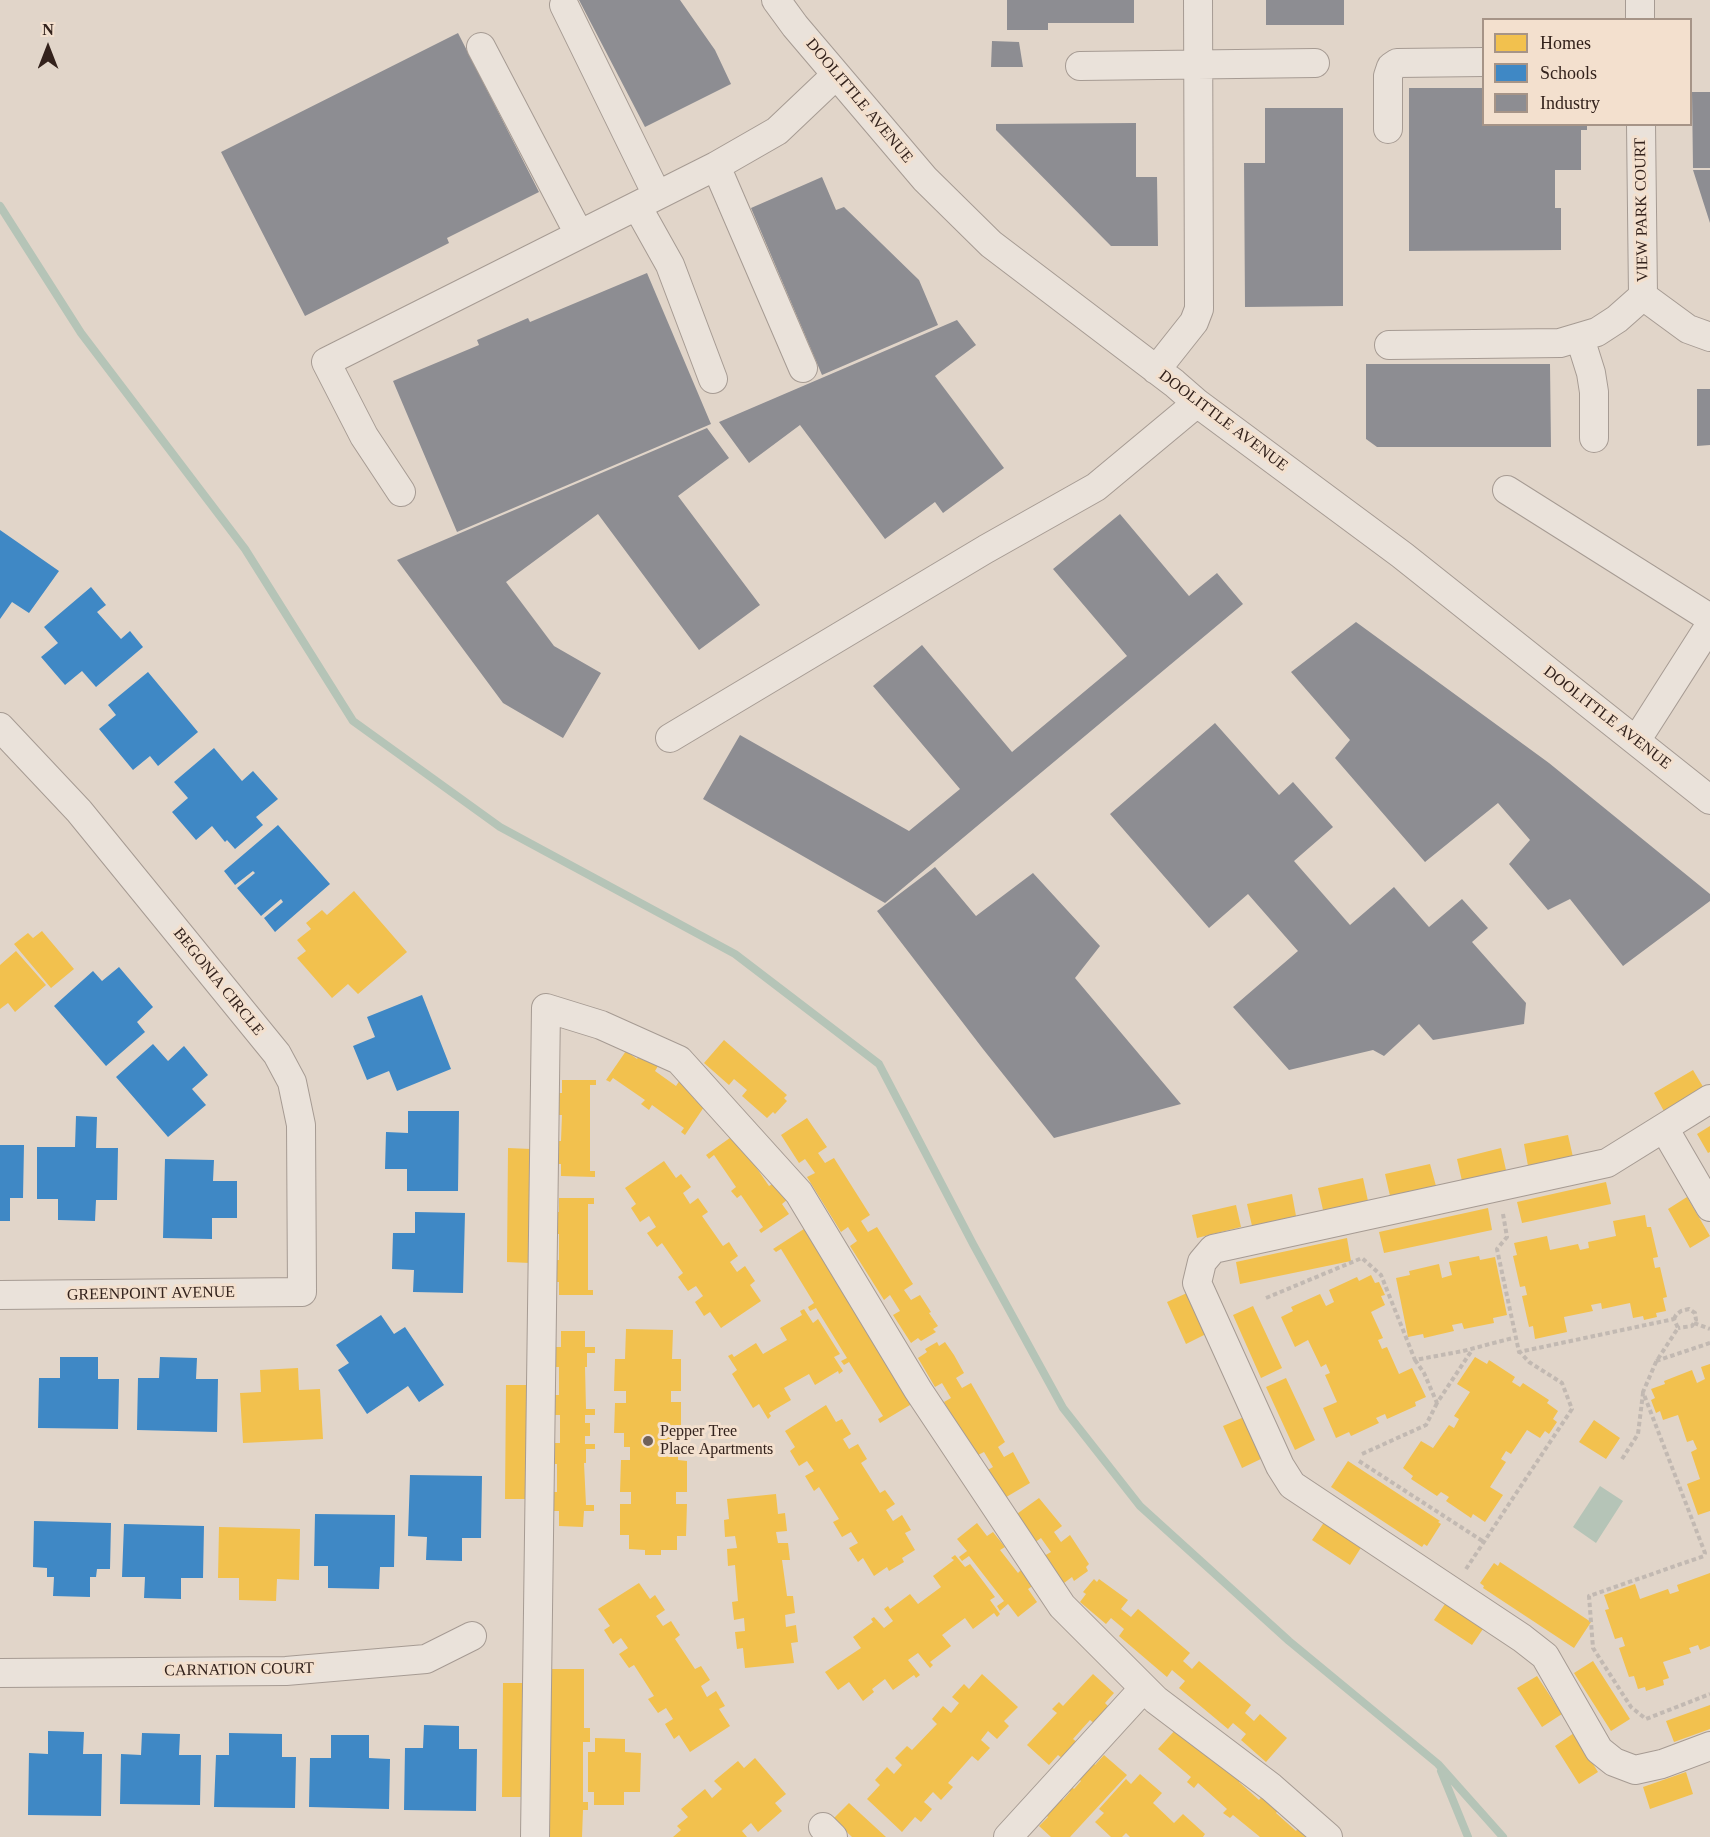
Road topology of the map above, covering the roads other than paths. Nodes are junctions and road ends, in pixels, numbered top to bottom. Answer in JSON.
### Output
{"nodes":[{"id":1,"x":776,"y":0,"type":"edge"},
{"id":2,"x":1198,"y":0,"type":"edge"},
{"id":3,"x":1640,"y":0,"type":"edge"},
{"id":4,"x":564,"y":5,"type":"dead end"},
{"id":5,"x":1640,"y":18,"type":"edge"},
{"id":6,"x":481,"y":47,"type":"dead end"},
{"id":7,"x":1482,"y":62,"type":"edge"},
{"id":8,"x":1315,"y":63,"type":"dead end"},
{"id":9,"x":1199,"y":64,"type":"junction"},
{"id":10,"x":1080,"y":66,"type":"dead end"},
{"id":11,"x":836,"y":75,"type":"junction"},
{"id":12,"x":1641,"y":126,"type":"edge"},
{"id":13,"x":1388,"y":129,"type":"dead end"},
{"id":14,"x":716,"y":166,"type":"junction"},
{"id":15,"x":647,"y":201,"type":"junction"},
{"id":16,"x":579,"y":234,"type":"junction"},
{"id":17,"x":1643,"y":296,"type":"junction"},
{"id":18,"x":1710,"y":337,"type":"edge"},
{"id":19,"x":1580,"y":338,"type":"junction"},
{"id":20,"x":1389,"y":345,"type":"dead end"},
{"id":21,"x":803,"y":368,"type":"dead end"},
{"id":22,"x":1156,"y":370,"type":"junction"},
{"id":23,"x":713,"y":379,"type":"dead end"},
{"id":24,"x":1197,"y":403,"type":"junction"},
{"id":25,"x":1594,"y":438,"type":"dead end"},
{"id":26,"x":1507,"y":490,"type":"dead end"},
{"id":27,"x":401,"y":492,"type":"dead end"},
{"id":28,"x":1710,"y":618,"type":"edge"},
{"id":29,"x":1710,"y":625,"type":"edge"},
{"id":30,"x":0,"y":727,"type":"edge"},
{"id":31,"x":670,"y":738,"type":"dead end"},
{"id":32,"x":1636,"y":741,"type":"junction"},
{"id":33,"x":1710,"y":800,"type":"edge"},
{"id":34,"x":1710,"y":1100,"type":"edge"},
{"id":35,"x":1665,"y":1128,"type":"junction"},
{"id":36,"x":1710,"y":1207,"type":"edge"},
{"id":37,"x":302,"y":1292,"type":"joint"},
{"id":38,"x":0,"y":1295,"type":"edge"},
{"id":39,"x":472,"y":1636,"type":"dead end"},
{"id":40,"x":0,"y":1673,"type":"edge"},
{"id":41,"x":1144,"y":1688,"type":"junction"},
{"id":42,"x":1710,"y":1746,"type":"edge"},
{"id":43,"x":535,"y":1837,"type":"edge"},
{"id":44,"x":1008,"y":1837,"type":"edge"},
{"id":45,"x":1328,"y":1837,"type":"edge"}],
"edges":[{"from":1,"to":11,"type":"street","name":"DOOLITTLE AVENUE"},
{"from":2,"to":9,"type":"street"},
{"from":3,"to":5,"type":"street"},
{"from":4,"to":15,"type":"street"},
{"from":6,"to":16,"type":"street"},
{"from":7,"to":13,"type":"street"},
{"from":8,"to":9,"type":"street"},
{"from":9,"to":10,"type":"street"},
{"from":9,"to":22,"type":"street"},
{"from":11,"to":14,"type":"street"},
{"from":11,"to":22,"type":"street","name":"DOOLITTLE AVENUE"},
{"from":12,"to":17,"type":"street","name":"VIEW PARK COURT"},
{"from":14,"to":15,"type":"street"},
{"from":14,"to":21,"type":"street"},
{"from":15,"to":16,"type":"street"},
{"from":15,"to":23,"type":"street"},
{"from":16,"to":27,"type":"street"},
{"from":17,"to":18,"type":"street"},
{"from":17,"to":19,"type":"street"},
{"from":19,"to":20,"type":"street"},
{"from":19,"to":25,"type":"street"},
{"from":22,"to":24,"type":"street","name":"DOOLITTLE AVENUE"},
{"from":24,"to":31,"type":"street"},
{"from":24,"to":32,"type":"street","name":"DOOLITTLE AVENUE"},
{"from":26,"to":28,"type":"street"},
{"from":29,"to":32,"type":"street"},
{"from":30,"to":37,"type":"street","name":"BEGONIA CIRCLE"},
{"from":32,"to":33,"type":"street","name":"DOOLITTLE AVENUE"},
{"from":34,"to":35,"type":"street"},
{"from":35,"to":36,"type":"street"},
{"from":35,"to":42,"type":"street"},
{"from":37,"to":38,"type":"street","name":"GREENPOINT AVENUE"},
{"from":39,"to":40,"type":"street","name":"CARNATION COURT"},
{"from":41,"to":43,"type":"street"},
{"from":41,"to":44,"type":"street"},
{"from":41,"to":45,"type":"street"}]}
